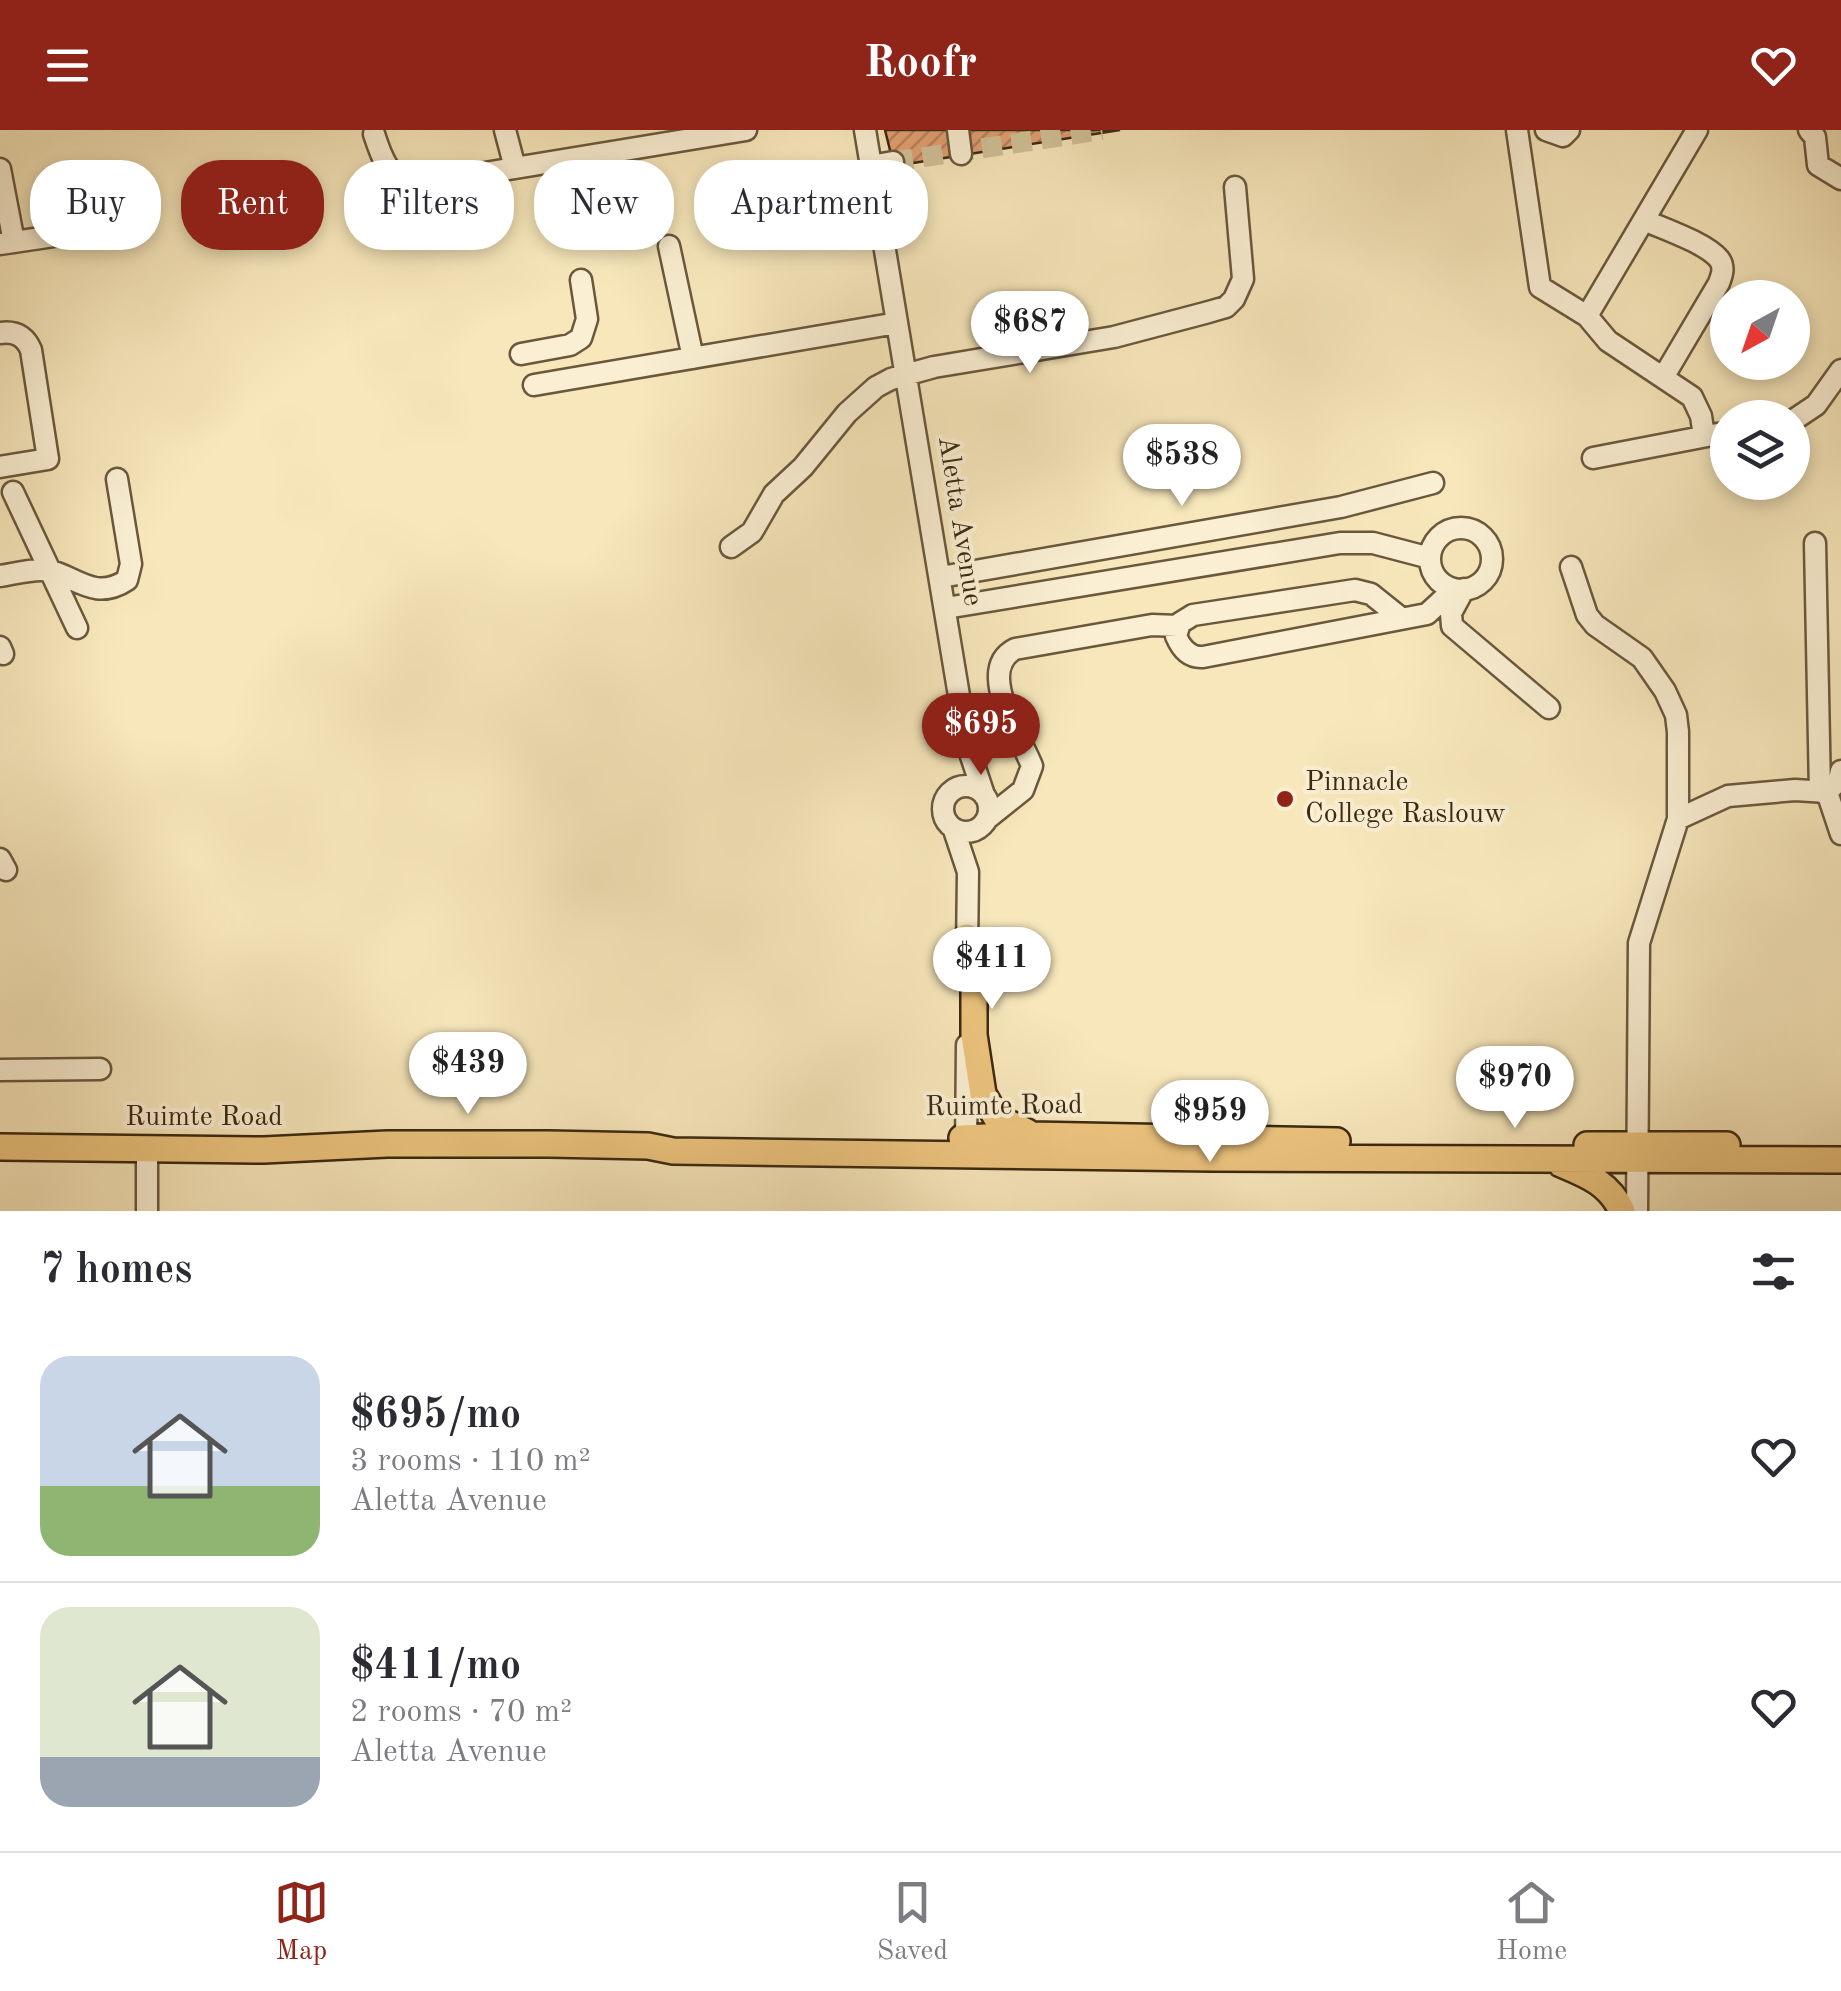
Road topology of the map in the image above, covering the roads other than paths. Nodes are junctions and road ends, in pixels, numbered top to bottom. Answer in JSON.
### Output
{"nodes":[{"id":1,"x":505,"y":130,"type":"edge"},
{"id":2,"x":746,"y":130,"type":"edge"},
{"id":3,"x":865,"y":130,"type":"edge"},
{"id":4,"x":958,"y":130,"type":"edge"},
{"id":5,"x":1517,"y":130,"type":"edge"},
{"id":6,"x":1546,"y":130,"type":"edge"},
{"id":7,"x":1569,"y":130,"type":"edge"},
{"id":8,"x":1697,"y":130,"type":"edge"},
{"id":9,"x":1809,"y":130,"type":"edge"},
{"id":10,"x":374,"y":134,"type":"dead end"},
{"id":11,"x":961,"y":154,"type":"dead end"},
{"id":12,"x":870,"y":160,"type":"edge"},
{"id":13,"x":515,"y":168,"type":"junction"},
{"id":14,"x":0,"y":169,"type":"edge"},
{"id":15,"x":1841,"y":180,"type":"edge"},
{"id":16,"x":1234,"y":187,"type":"dead end"},
{"id":17,"x":1644,"y":220,"type":"junction"},
{"id":18,"x":7,"y":243,"type":"edge"},
{"id":19,"x":670,"y":250,"type":"edge"},
{"id":20,"x":885,"y":250,"type":"edge"},
{"id":21,"x":581,"y":280,"type":"dead end"},
{"id":22,"x":1588,"y":316,"type":"junction"},
{"id":23,"x":897,"y":323,"type":"junction"},
{"id":24,"x":0,"y":333,"type":"edge"},
{"id":25,"x":562,"y":346,"type":"junction"},
{"id":26,"x":522,"y":354,"type":"dead end"},
{"id":27,"x":694,"y":358,"type":"junction"},
{"id":28,"x":1841,"y":370,"type":"edge"},
{"id":29,"x":907,"y":373,"type":"junction"},
{"id":30,"x":1664,"y":376,"type":"junction"},
{"id":31,"x":571,"y":379,"type":"junction"},
{"id":32,"x":534,"y":386,"type":"dead end"},
{"id":33,"x":1810,"y":408,"type":"edge"},
{"id":34,"x":1710,"y":435,"type":"edge"},
{"id":35,"x":1704,"y":436,"type":"junction"},
{"id":36,"x":1593,"y":458,"type":"dead end"},
{"id":37,"x":0,"y":467,"type":"edge"},
{"id":38,"x":117,"y":478,"type":"dead end"},
{"id":39,"x":1433,"y":483,"type":"dead end"},
{"id":40,"x":13,"y":492,"type":"dead end"},
{"id":41,"x":1815,"y":543,"type":"dead end"},
{"id":42,"x":730,"y":547,"type":"dead end"},
{"id":43,"x":1430,"y":558,"type":"junction"},
{"id":44,"x":1571,"y":567,"type":"dead end"},
{"id":45,"x":53,"y":572,"type":"junction"},
{"id":46,"x":0,"y":576,"type":"edge"},
{"id":47,"x":940,"y":577,"type":"junction"},
{"id":48,"x":1459,"y":589,"type":"junction"},
{"id":49,"x":946,"y":608,"type":"junction"},
{"id":50,"x":1427,"y":614,"type":"junction"},
{"id":51,"x":1401,"y":618,"type":"junction"},
{"id":52,"x":1178,"y":626,"type":"junction"},
{"id":53,"x":77,"y":628,"type":"dead end"},
{"id":54,"x":1467,"y":641,"type":"junction"},
{"id":55,"x":1549,"y":708,"type":"dead end"},
{"id":56,"x":967,"y":744,"type":"junction"},
{"id":57,"x":1841,"y":771,"type":"edge"},
{"id":58,"x":1823,"y":792,"type":"junction"},
{"id":59,"x":948,"y":794,"type":"junction"},
{"id":60,"x":984,"y":794,"type":"junction"},
{"id":61,"x":1678,"y":819,"type":"junction"},
{"id":62,"x":986,"y":821,"type":"junction"},
{"id":63,"x":954,"y":830,"type":"junction"},
{"id":64,"x":1841,"y":834,"type":"edge"},
{"id":65,"x":968,"y":872,"type":"junction"},
{"id":66,"x":967,"y":937,"type":"junction"},
{"id":67,"x":0,"y":1070,"type":"edge"},
{"id":68,"x":100,"y":1070,"type":"dead end"},
{"id":69,"x":1032,"y":1134,"type":"junction"},
{"id":70,"x":966,"y":1146,"type":"junction"},
{"id":71,"x":0,"y":1147,"type":"edge"},
{"id":72,"x":147,"y":1149,"type":"junction"},
{"id":73,"x":1841,"y":1151,"type":"edge"},
{"id":74,"x":1639,"y":1152,"type":"junction"},
{"id":75,"x":1550,"y":1159,"type":"junction"},
{"id":76,"x":1841,"y":1160,"type":"edge"},
{"id":77,"x":147,"y":1211,"type":"edge"},
{"id":78,"x":1622,"y":1211,"type":"edge"},
{"id":79,"x":1637,"y":1211,"type":"edge"}],
"edges":[{"from":1,"to":13,"type":"street"},
{"from":2,"to":13,"type":"street"},
{"from":3,"to":12,"type":"street","name":"Aletta Avenue"},
{"from":4,"to":11,"type":"street"},
{"from":5,"to":22,"type":"street"},
{"from":6,"to":7,"type":"street"},
{"from":8,"to":17,"type":"street"},
{"from":9,"to":15,"type":"street"},
{"from":10,"to":13,"type":"street"},
{"from":14,"to":18,"type":"street"},
{"from":16,"to":29,"type":"street"},
{"from":17,"to":22,"type":"street"},
{"from":17,"to":30,"type":"street"},
{"from":19,"to":27,"type":"street"},
{"from":20,"to":23,"type":"street","name":"Aletta Avenue"},
{"from":21,"to":25,"type":"street"},
{"from":22,"to":30,"type":"street"},
{"from":23,"to":27,"type":"street"},
{"from":23,"to":29,"type":"street","name":"Aletta Avenue"},
{"from":24,"to":37,"type":"street"},
{"from":25,"to":26,"type":"street"},
{"from":25,"to":31,"type":"street"},
{"from":27,"to":31,"type":"street"},
{"from":28,"to":33,"type":"street"},
{"from":29,"to":42,"type":"street"},
{"from":29,"to":47,"type":"street","name":"Aletta Avenue"},
{"from":30,"to":35,"type":"street"},
{"from":31,"to":32,"type":"street"},
{"from":34,"to":35,"type":"street"},
{"from":35,"to":36,"type":"street"},
{"from":38,"to":45,"type":"street"},
{"from":39,"to":47,"type":"street"},
{"from":40,"to":45,"type":"street"},
{"from":41,"to":58,"type":"street"},
{"from":43,"to":48,"type":"street"},
{"from":43,"to":48,"type":"street"},
{"from":43,"to":49,"type":"street"},
{"from":44,"to":61,"type":"street"},
{"from":45,"to":46,"type":"street"},
{"from":45,"to":53,"type":"street"},
{"from":47,"to":49,"type":"street","name":"Aletta Avenue"},
{"from":48,"to":50,"type":"street"},
{"from":48,"to":54,"type":"street"},
{"from":49,"to":56,"type":"street","name":"Aletta Avenue"},
{"from":50,"to":51,"type":"street"},
{"from":50,"to":54,"type":"street"},
{"from":51,"to":52,"type":"street"},
{"from":51,"to":52,"type":"street"},
{"from":52,"to":62,"type":"street"},
{"from":54,"to":55,"type":"street"},
{"from":56,"to":59,"type":"street","name":"Aletta Avenue"},
{"from":56,"to":60,"type":"street","name":"Aletta Avenue"},
{"from":57,"to":58,"type":"street"},
{"from":58,"to":61,"type":"street"},
{"from":58,"to":64,"type":"street"},
{"from":59,"to":60,"type":"street"},
{"from":59,"to":63,"type":"street"},
{"from":60,"to":62,"type":"street"},
{"from":61,"to":74,"type":"street"},
{"from":62,"to":63,"type":"street"},
{"from":62,"to":65,"type":"street"},
{"from":63,"to":65,"type":"street"},
{"from":65,"to":66,"type":"street"},
{"from":66,"to":69,"type":"main road"},
{"from":66,"to":70,"type":"street"},
{"from":67,"to":68,"type":"street"},
{"from":69,"to":70,"type":"main road","name":"Ruimte Road"},
{"from":69,"to":74,"type":"main road","name":"Ruimte Road"},
{"from":70,"to":72,"type":"main road","name":"Ruimte Road"},
{"from":70,"to":75,"type":"main road","name":"Ruimte Road"},
{"from":71,"to":72,"type":"main road","name":"Ruimte Road"},
{"from":72,"to":77,"type":"street"},
{"from":73,"to":74,"type":"main road","name":"Ruimte Road"},
{"from":74,"to":75,"type":"main road","name":"Ruimte Road"},
{"from":74,"to":76,"type":"main road","name":"Ruimte Road"},
{"from":74,"to":79,"type":"street"},
{"from":75,"to":78,"type":"main road"}]}
